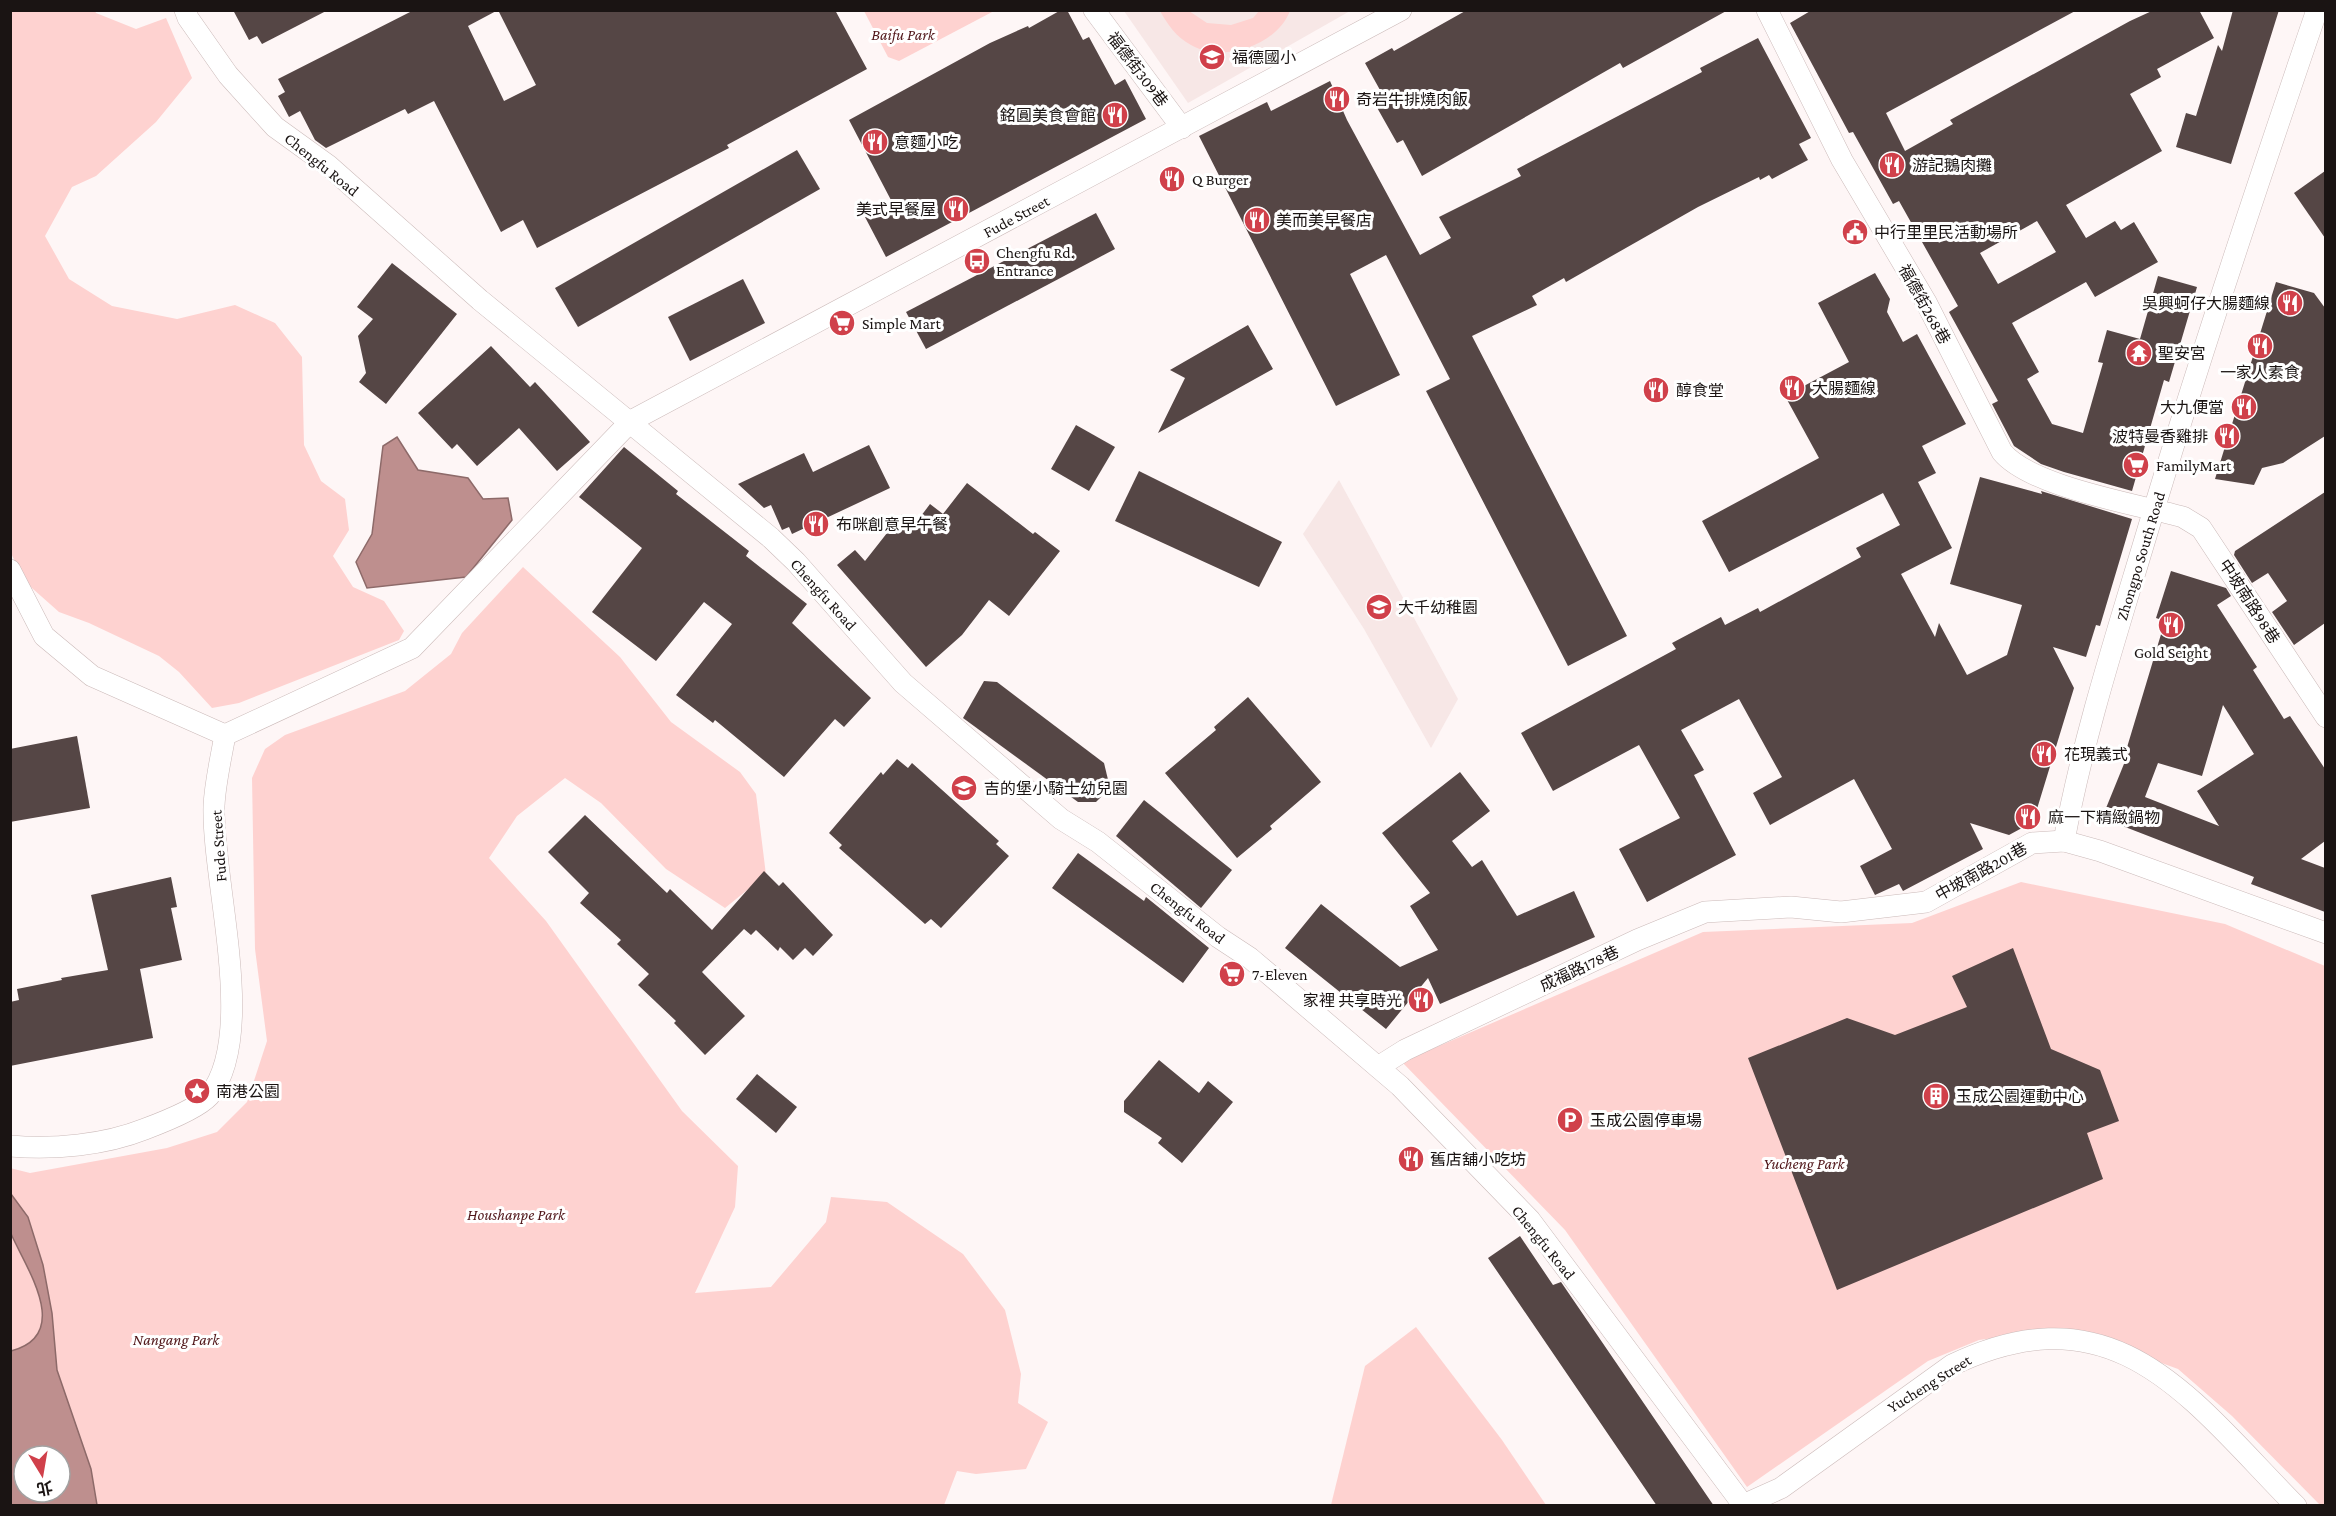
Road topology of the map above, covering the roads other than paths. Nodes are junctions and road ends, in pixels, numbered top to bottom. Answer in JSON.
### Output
{"nodes":[{"id":1,"x":185,"y":10,"type":"edge"},
{"id":2,"x":1094,"y":10,"type":"edge"},
{"id":3,"x":1401,"y":10,"type":"edge"},
{"id":4,"x":1767,"y":10,"type":"edge"},
{"id":5,"x":2316,"y":10,"type":"edge"},
{"id":6,"x":1182,"y":128,"type":"junction"},
{"id":7,"x":631,"y":421,"type":"junction"},
{"id":8,"x":2154,"y":509,"type":"junction"},
{"id":9,"x":10,"y":570,"type":"edge"},
{"id":10,"x":2325,"y":717,"type":"edge"},
{"id":11,"x":225,"y":735,"type":"junction"},
{"id":12,"x":2064,"y":841,"type":"junction"},
{"id":13,"x":1791,"y":907,"type":"joint"},
{"id":14,"x":2325,"y":933,"type":"edge"},
{"id":15,"x":1378,"y":1067,"type":"junction"},
{"id":16,"x":10,"y":1146,"type":"edge"},
{"id":17,"x":1744,"y":1505,"type":"edge"},
{"id":18,"x":2296,"y":1506,"type":"edge"}],
"edges":[{"from":1,"to":7,"type":"street","name":"Chengfu Road"},
{"from":2,"to":6,"type":"street","name":"福德街309巷"},
{"from":3,"to":6,"type":"street","name":"Fude Street"},
{"from":4,"to":8,"type":"street","name":"福德街268巷"},
{"from":5,"to":8,"type":"street","name":"Zhongpo South Road"},
{"from":6,"to":7,"type":"street","name":"Fude Street"},
{"from":7,"to":11,"type":"street","name":"Fude Street"},
{"from":7,"to":15,"type":"street","name":"Chengfu Road"},
{"from":8,"to":10,"type":"street","name":"中坡南路98巷"},
{"from":8,"to":12,"type":"street","name":"Zhongpo South Road"},
{"from":9,"to":11,"type":"street"},
{"from":11,"to":16,"type":"street","name":"Fude Street"},
{"from":12,"to":13,"type":"street","name":"中坡南路201巷"},
{"from":12,"to":14,"type":"street"},
{"from":13,"to":15,"type":"street","name":"成福路178巷"},
{"from":15,"to":17,"type":"street","name":"Chengfu Road"},
{"from":17,"to":18,"type":"street","name":"Yucheng Street"}]}
